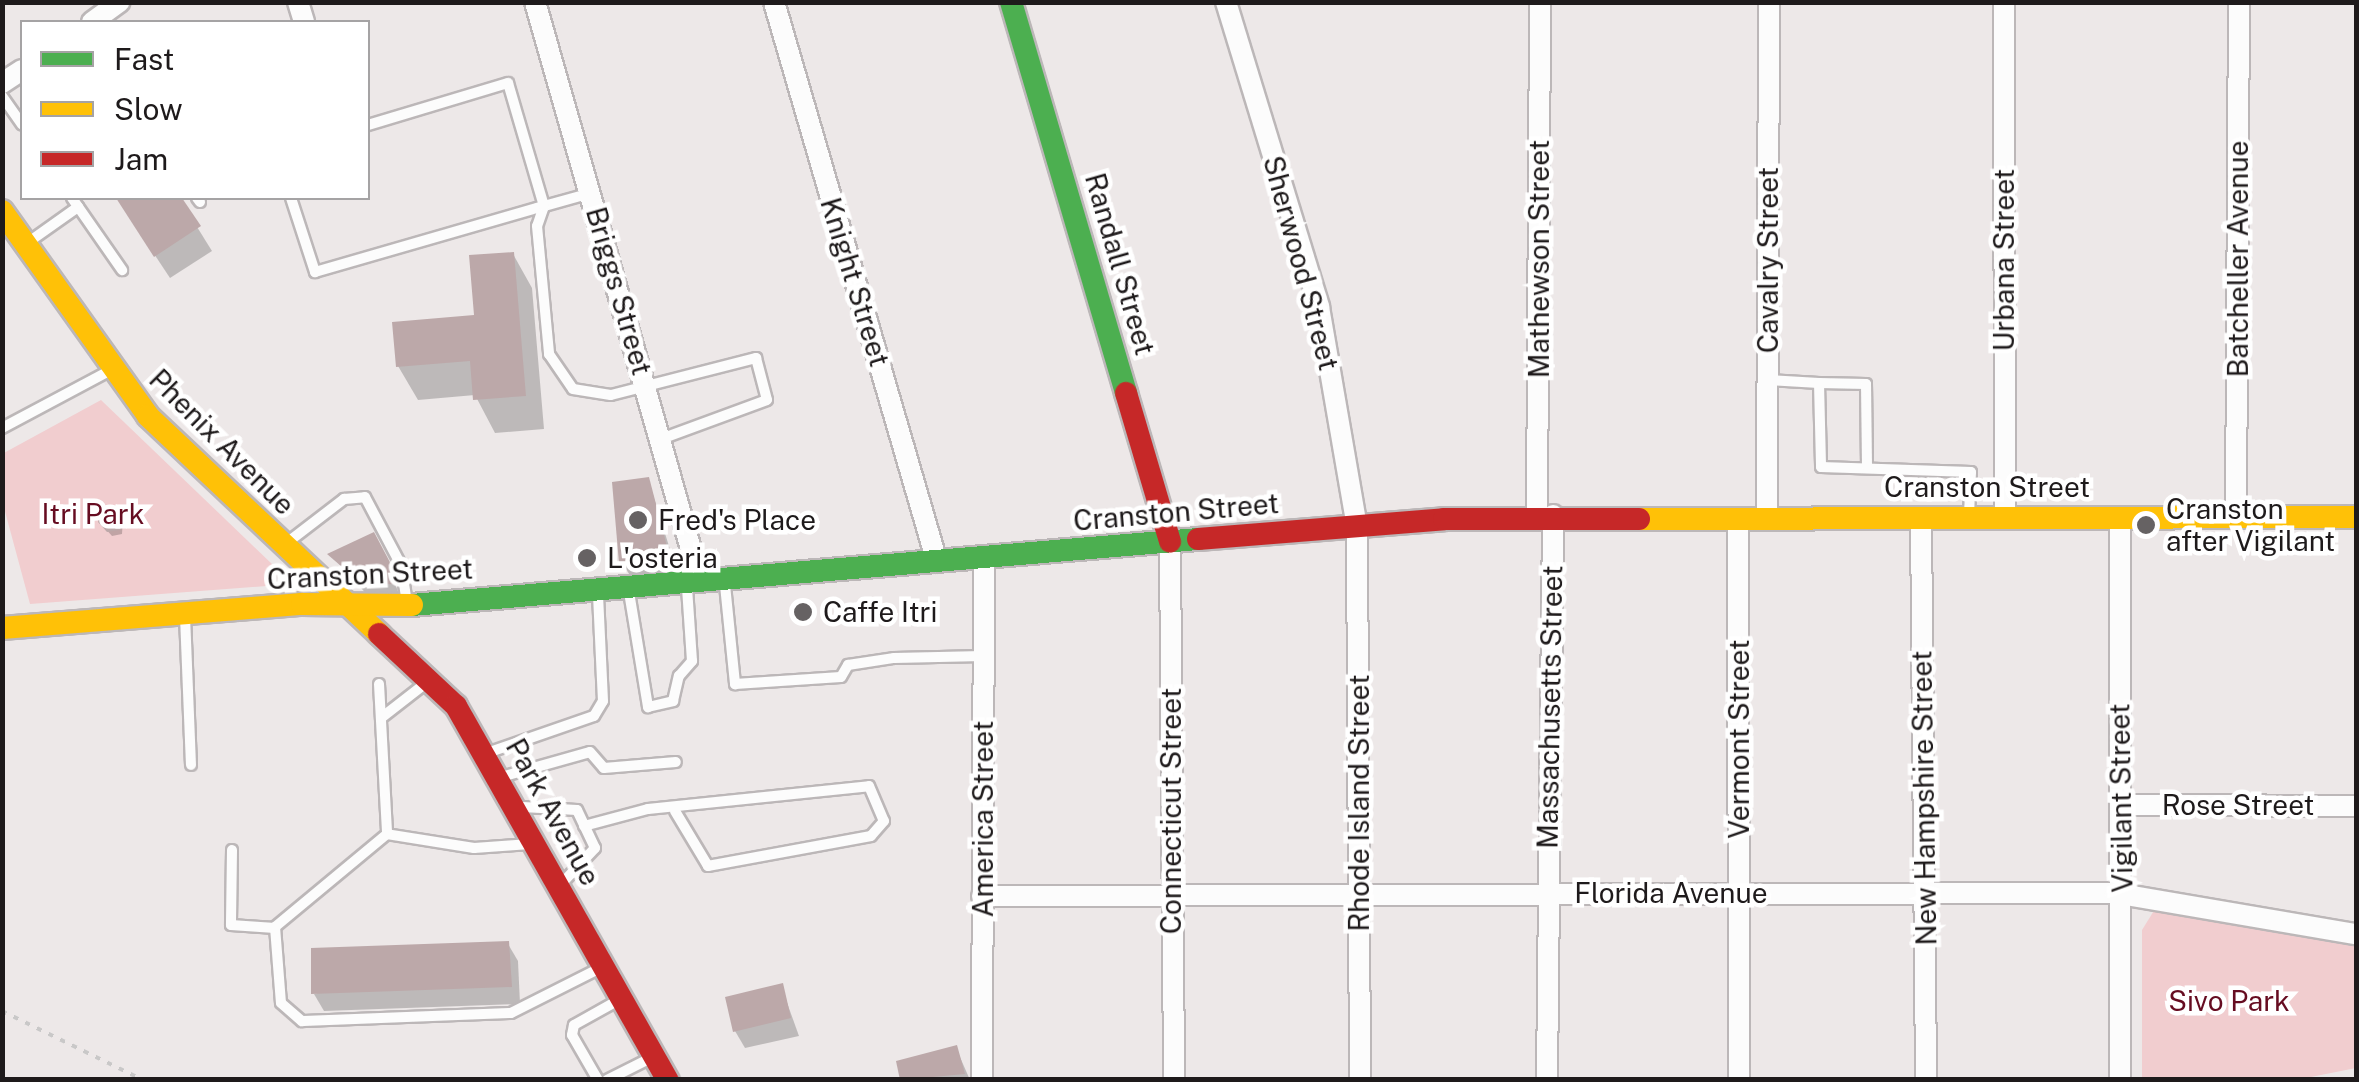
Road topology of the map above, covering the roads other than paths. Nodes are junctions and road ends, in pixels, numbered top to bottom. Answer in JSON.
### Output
{"nodes":[{"id":1,"x":120,"y":2,"type":"edge"},
{"id":2,"x":535,"y":2,"type":"edge"},
{"id":3,"x":774,"y":2,"type":"edge"},
{"id":4,"x":1011,"y":2,"type":"edge"},
{"id":5,"x":1226,"y":2,"type":"edge"},
{"id":6,"x":1540,"y":2,"type":"edge"},
{"id":7,"x":1769,"y":2,"type":"edge"},
{"id":8,"x":2004,"y":2,"type":"edge"},
{"id":9,"x":2239,"y":2,"type":"edge"},
{"id":10,"x":95,"y":20,"type":"edge"},
{"id":11,"x":2,"y":96,"type":"edge"},
{"id":12,"x":20,"y":103,"type":"edge"},
{"id":13,"x":12,"y":109,"type":"junction"},
{"id":14,"x":20,"y":122,"type":"edge"},
{"id":15,"x":370,"y":124,"type":"edge"},
{"id":16,"x":592,"y":192,"type":"junction"},
{"id":17,"x":292,"y":200,"type":"edge"},
{"id":18,"x":75,"y":202,"type":"edge"},
{"id":19,"x":544,"y":206,"type":"junction"},
{"id":20,"x":2,"y":211,"type":"edge"},
{"id":21,"x":25,"y":244,"type":"junction"},
{"id":22,"x":122,"y":270,"type":"dead end"},
{"id":23,"x":110,"y":370,"type":"junction"},
{"id":24,"x":1768,"y":380,"type":"junction"},
{"id":25,"x":1819,"y":382,"type":"junction"},
{"id":26,"x":646,"y":386,"type":"junction"},
{"id":27,"x":2,"y":428,"type":"edge"},
{"id":28,"x":661,"y":439,"type":"junction"},
{"id":29,"x":1867,"y":466,"type":"junction"},
{"id":30,"x":1545,"y":515,"type":"junction"},
{"id":31,"x":2236,"y":516,"type":"junction"},
{"id":32,"x":1921,"y":517,"type":"junction"},
{"id":33,"x":1970,"y":517,"type":"junction"},
{"id":34,"x":2004,"y":517,"type":"junction"},
{"id":35,"x":2120,"y":517,"type":"junction"},
{"id":36,"x":1738,"y":518,"type":"junction"},
{"id":37,"x":1767,"y":518,"type":"junction"},
{"id":38,"x":2356,"y":518,"type":"edge"},
{"id":39,"x":1357,"y":527,"type":"junction"},
{"id":40,"x":1170,"y":542,"type":"junction"},
{"id":41,"x":284,"y":546,"type":"junction"},
{"id":42,"x":984,"y":559,"type":"junction"},
{"id":43,"x":937,"y":562,"type":"junction"},
{"id":44,"x":704,"y":580,"type":"junction"},
{"id":45,"x":629,"y":586,"type":"junction"},
{"id":46,"x":598,"y":589,"type":"junction"},
{"id":47,"x":346,"y":604,"type":"junction"},
{"id":48,"x":408,"y":605,"type":"junction"},
{"id":49,"x":185,"y":616,"type":"junction"},
{"id":50,"x":2,"y":628,"type":"edge"},
{"id":51,"x":983,"y":656,"type":"junction"},
{"id":52,"x":430,"y":680,"type":"junction"},
{"id":53,"x":379,"y":684,"type":"dead end"},
{"id":54,"x":381,"y":718,"type":"junction"},
{"id":55,"x":487,"y":753,"type":"junction"},
{"id":56,"x":676,"y":762,"type":"dead end"},
{"id":57,"x":191,"y":765,"type":"dead end"},
{"id":58,"x":500,"y":777,"type":"junction"},
{"id":59,"x":2120,"y":805,"type":"junction"},
{"id":60,"x":517,"y":806,"type":"junction"},
{"id":61,"x":2356,"y":806,"type":"edge"},
{"id":62,"x":675,"y":810,"type":"junction"},
{"id":63,"x":584,"y":826,"type":"junction"},
{"id":64,"x":387,"y":834,"type":"junction"},
{"id":65,"x":536,"y":843,"type":"junction"},
{"id":66,"x":232,"y":850,"type":"dead end"},
{"id":67,"x":560,"y":886,"type":"junction"},
{"id":68,"x":1360,"y":892,"type":"junction"},
{"id":69,"x":1546,"y":892,"type":"junction"},
{"id":70,"x":1172,"y":893,"type":"junction"},
{"id":71,"x":1740,"y":894,"type":"junction"},
{"id":72,"x":1925,"y":894,"type":"junction"},
{"id":73,"x":2122,"y":894,"type":"junction"},
{"id":74,"x":982,"y":896,"type":"junction"},
{"id":75,"x":276,"y":928,"type":"junction"},
{"id":76,"x":2356,"y":934,"type":"edge"},
{"id":77,"x":605,"y":965,"type":"junction"},
{"id":78,"x":622,"y":998,"type":"junction"},
{"id":79,"x":655,"y":1055,"type":"junction"},
{"id":80,"x":598,"y":1080,"type":"edge"},
{"id":81,"x":607,"y":1080,"type":"edge"},
{"id":82,"x":668,"y":1080,"type":"edge"},
{"id":83,"x":982,"y":1080,"type":"edge"},
{"id":84,"x":1174,"y":1080,"type":"edge"},
{"id":85,"x":1360,"y":1080,"type":"edge"},
{"id":86,"x":1547,"y":1080,"type":"edge"},
{"id":87,"x":1739,"y":1080,"type":"edge"},
{"id":88,"x":1926,"y":1080,"type":"edge"},
{"id":89,"x":2120,"y":1080,"type":"edge"}],
"edges":[{"from":1,"to":10,"type":"street"},
{"from":2,"to":16,"type":"street","name":"Briggs Street"},
{"from":3,"to":43,"type":"street","name":"Knight Street"},
{"from":4,"to":40,"type":"main road","name":"Randall Street"},
{"from":5,"to":39,"type":"street","name":"Sherwood Street"},
{"from":6,"to":30,"type":"street","name":"Mathewson Street"},
{"from":7,"to":24,"type":"street","name":"Cavalry Street"},
{"from":8,"to":34,"type":"street","name":"Urbana Street"},
{"from":9,"to":31,"type":"street","name":"Batcheller Avenue"},
{"from":11,"to":13,"type":"lane"},
{"from":12,"to":13,"type":"lane"},
{"from":13,"to":14,"type":"lane"},
{"from":15,"to":19,"type":"lane"},
{"from":16,"to":19,"type":"lane"},
{"from":16,"to":26,"type":"street","name":"Briggs Street"},
{"from":17,"to":19,"type":"lane"},
{"from":18,"to":21,"type":"lane"},
{"from":18,"to":22,"type":"lane"},
{"from":19,"to":26,"type":"lane"},
{"from":20,"to":21,"type":"main road","name":"Phenix Avenue"},
{"from":21,"to":23,"type":"main road","name":"Phenix Avenue"},
{"from":23,"to":27,"type":"lane"},
{"from":23,"to":41,"type":"main road","name":"Phenix Avenue"},
{"from":24,"to":25,"type":"lane"},
{"from":24,"to":37,"type":"street","name":"Cavalry Street"},
{"from":25,"to":29,"type":"lane"},
{"from":25,"to":29,"type":"lane"},
{"from":26,"to":28,"type":"street","name":"Briggs Street"},
{"from":26,"to":28,"type":"lane"},
{"from":28,"to":44,"type":"street","name":"Briggs Street"},
{"from":29,"to":33,"type":"lane"},
{"from":30,"to":36,"type":"main road","name":"Cranston Street"},
{"from":30,"to":39,"type":"main road","name":"Cranston Street"},
{"from":30,"to":69,"type":"street","name":"Massachusetts Street"},
{"from":31,"to":35,"type":"main road","name":"Cranston Street"},
{"from":31,"to":38,"type":"main road","name":"Cranston Street"},
{"from":32,"to":33,"type":"main road","name":"Cranston Street"},
{"from":32,"to":37,"type":"main road","name":"Cranston Street"},
{"from":32,"to":72,"type":"street","name":"New Hampshire Street"},
{"from":33,"to":34,"type":"main road","name":"Cranston Street"},
{"from":34,"to":35,"type":"main road","name":"Cranston Street"},
{"from":35,"to":59,"type":"street","name":"Vigilant Street"},
{"from":36,"to":37,"type":"main road","name":"Cranston Street"},
{"from":36,"to":71,"type":"street","name":"Vermont Street"},
{"from":39,"to":40,"type":"main road","name":"Cranston Street"},
{"from":39,"to":68,"type":"street","name":"Rhode Island Street"},
{"from":40,"to":42,"type":"main road","name":"Cranston Street"},
{"from":40,"to":70,"type":"street","name":"Connecticut Street"},
{"from":41,"to":47,"type":"main road","name":"Phenix Avenue"},
{"from":41,"to":48,"type":"lane"},
{"from":42,"to":43,"type":"main road","name":"Cranston Street"},
{"from":42,"to":51,"type":"street","name":"America Street"},
{"from":43,"to":44,"type":"main road","name":"Cranston Street"},
{"from":44,"to":45,"type":"main road","name":"Cranston Street"},
{"from":44,"to":45,"type":"lane"},
{"from":44,"to":51,"type":"lane"},
{"from":45,"to":46,"type":"main road","name":"Cranston Street"},
{"from":46,"to":48,"type":"main road","name":"Cranston Street"},
{"from":46,"to":55,"type":"lane"},
{"from":47,"to":48,"type":"main road","name":"Cranston Street"},
{"from":47,"to":49,"type":"main road","name":"Cranston Street"},
{"from":47,"to":52,"type":"main road","name":"Park Avenue"},
{"from":49,"to":50,"type":"main road","name":"Cranston Street"},
{"from":49,"to":57,"type":"lane"},
{"from":51,"to":74,"type":"street","name":"America Street"},
{"from":52,"to":54,"type":"lane"},
{"from":52,"to":55,"type":"main road","name":"Park Avenue"},
{"from":53,"to":54,"type":"lane"},
{"from":54,"to":64,"type":"lane"},
{"from":55,"to":58,"type":"main road","name":"Park Avenue"},
{"from":56,"to":58,"type":"lane"},
{"from":58,"to":60,"type":"main road","name":"Park Avenue"},
{"from":59,"to":61,"type":"street","name":"Rose Street"},
{"from":59,"to":73,"type":"street","name":"Vigilant Street"},
{"from":60,"to":63,"type":"lane"},
{"from":60,"to":65,"type":"main road","name":"Park Avenue"},
{"from":62,"to":62,"type":"lane"},
{"from":62,"to":63,"type":"lane"},
{"from":63,"to":67,"type":"lane"},
{"from":64,"to":65,"type":"lane"},
{"from":64,"to":75,"type":"lane"},
{"from":65,"to":67,"type":"main road","name":"Park Avenue"},
{"from":66,"to":75,"type":"lane"},
{"from":67,"to":77,"type":"main road","name":"Park Avenue"},
{"from":68,"to":69,"type":"street","name":"Florida Avenue"},
{"from":68,"to":70,"type":"street","name":"Florida Avenue"},
{"from":68,"to":85,"type":"street","name":"Rhode Island Street"},
{"from":69,"to":71,"type":"street","name":"Florida Avenue"},
{"from":69,"to":86,"type":"street","name":"Massachusetts Street"},
{"from":70,"to":74,"type":"street","name":"Florida Avenue"},
{"from":70,"to":84,"type":"street","name":"Connecticut Street"},
{"from":71,"to":72,"type":"street","name":"Florida Avenue"},
{"from":71,"to":87,"type":"street","name":"Vermont Street"},
{"from":72,"to":73,"type":"street","name":"Florida Avenue"},
{"from":72,"to":88,"type":"street","name":"New Hampshire Street"},
{"from":73,"to":76,"type":"street","name":"Florida Avenue"},
{"from":73,"to":89,"type":"street","name":"Vigilant Street"},
{"from":74,"to":83,"type":"street","name":"America Street"},
{"from":75,"to":77,"type":"lane"},
{"from":77,"to":78,"type":"main road","name":"Park Avenue"},
{"from":78,"to":79,"type":"main road","name":"Park Avenue"},
{"from":78,"to":80,"type":"lane"},
{"from":79,"to":81,"type":"lane"},
{"from":79,"to":82,"type":"main road","name":"Park Avenue"}]}
